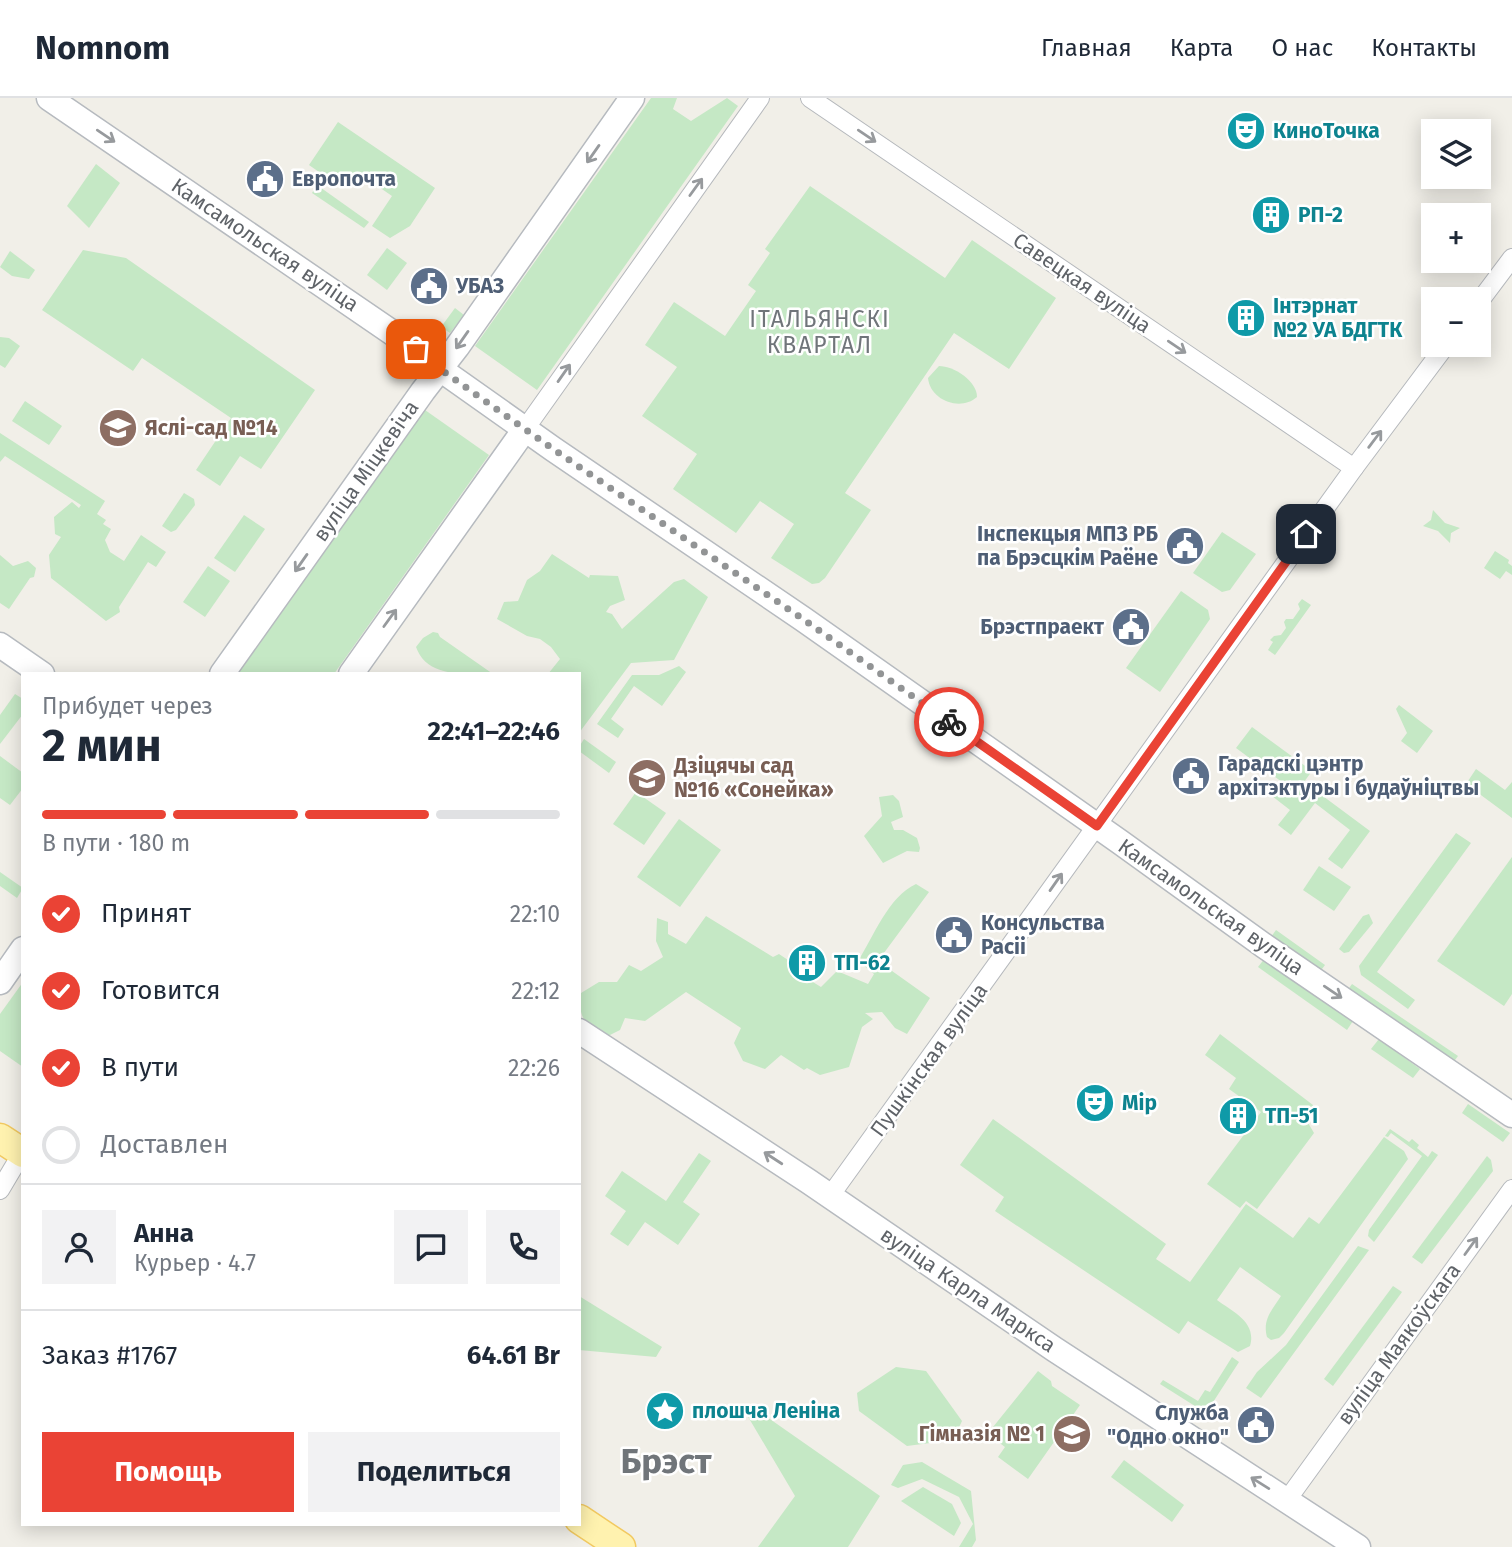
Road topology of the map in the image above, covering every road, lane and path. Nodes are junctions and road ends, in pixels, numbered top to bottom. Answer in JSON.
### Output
{"nodes":[{"id":1,"x":49,"y":98,"type":"edge"},
{"id":2,"x":632,"y":98,"type":"edge"},
{"id":3,"x":760,"y":98,"type":"edge"},
{"id":4,"x":810,"y":98,"type":"edge"},
{"id":5,"x":1512,"y":258,"type":"edge"},
{"id":6,"x":1490,"y":287,"type":"edge"},
{"id":7,"x":1437,"y":357,"type":"edge"},
{"id":8,"x":440,"y":369,"type":"junction"},
{"id":9,"x":525,"y":429,"type":"junction"},
{"id":10,"x":1354,"y":468,"type":"junction"},
{"id":11,"x":0,"y":645,"type":"edge"},
{"id":12,"x":40,"y":672,"type":"edge"},
{"id":13,"x":223,"y":672,"type":"edge"},
{"id":14,"x":352,"y":672,"type":"edge"},
{"id":15,"x":1097,"y":826,"type":"junction"},
{"id":16,"x":21,"y":952,"type":"edge"},
{"id":17,"x":0,"y":982,"type":"edge"},
{"id":18,"x":581,"y":1032,"type":"edge"},
{"id":19,"x":1512,"y":1115,"type":"edge"},
{"id":20,"x":17,"y":1149,"type":"edge"},
{"id":21,"x":1512,"y":1189,"type":"edge"},
{"id":22,"x":0,"y":1190,"type":"edge"},
{"id":23,"x":830,"y":1196,"type":"junction"},
{"id":24,"x":1287,"y":1500,"type":"junction"},
{"id":25,"x":581,"y":1520,"type":"edge"},
{"id":26,"x":621,"y":1547,"type":"edge"},
{"id":27,"x":1358,"y":1547,"type":"edge"}],
"edges":[{"from":1,"to":8,"type":"main road","name":"Камсамольская вуліца","one_way":true},
{"from":2,"to":8,"type":"main road","name":"вуліца Міцкевіча","one_way":true},
{"from":9,"to":3,"type":"street","one_way":true},
{"from":4,"to":10,"type":"street","name":"Савецкая вуліца","one_way":true},
{"from":5,"to":6,"type":"street"},
{"from":10,"to":7,"type":"street","name":"Пушкінская вуліца","one_way":true},
{"from":8,"to":9,"type":"main road","name":"Камсамольская вуліца"},
{"from":8,"to":13,"type":"main road","name":"вуліца Міцкевіча","one_way":true},
{"from":14,"to":9,"type":"main road","one_way":true},
{"from":9,"to":15,"type":"main road","name":"Камсамольская вуліца"},
{"from":10,"to":15,"type":"street","name":"Пушкінская вуліца"},
{"from":11,"to":12,"type":"main road"},
{"from":15,"to":19,"type":"main road","name":"Камсамольская вуліца","one_way":true},
{"from":23,"to":15,"type":"street","name":"Пушкінская вуліца","one_way":true},
{"from":16,"to":17,"type":"main road"},
{"from":23,"to":18,"type":"main road","name":"вуліца Карла Маркса","one_way":true},
{"from":20,"to":22,"type":"street"},
{"from":24,"to":21,"type":"street","name":"вуліца Маякоўскага","one_way":true},
{"from":24,"to":23,"type":"main road","name":"вуліца Карла Маркса","one_way":true},
{"from":24,"to":27,"type":"main road","name":"вуліца Карла Маркса"},
{"from":25,"to":26,"type":"main road"}]}
